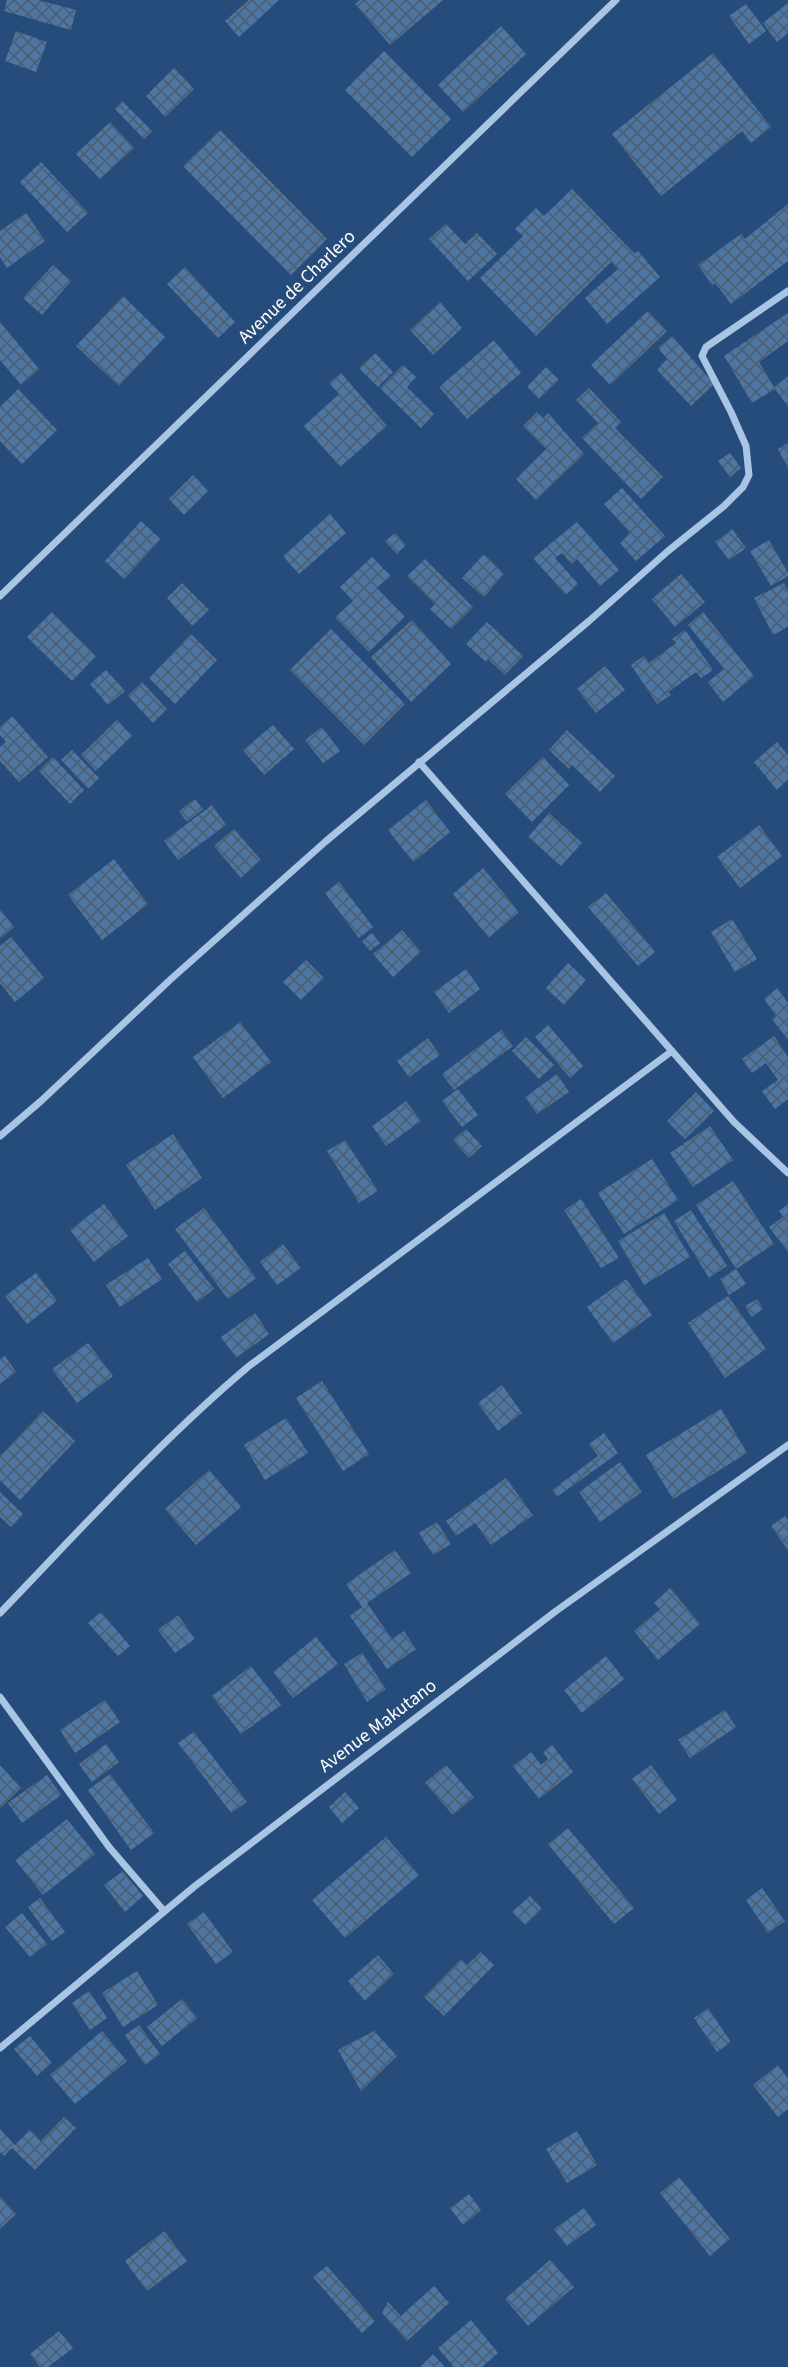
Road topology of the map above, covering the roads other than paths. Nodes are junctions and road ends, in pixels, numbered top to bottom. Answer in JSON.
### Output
{"nodes":[{"id":1,"x":616,"y":0,"type":"edge"},
{"id":2,"x":788,"y":291,"type":"edge"},
{"id":3,"x":0,"y":596,"type":"edge"},
{"id":4,"x":419,"y":762,"type":"junction"},
{"id":5,"x":671,"y":1051,"type":"junction"},
{"id":6,"x":0,"y":1136,"type":"edge"},
{"id":7,"x":788,"y":1173,"type":"edge"},
{"id":8,"x":788,"y":1445,"type":"edge"},
{"id":9,"x":0,"y":1613,"type":"edge"},
{"id":10,"x":0,"y":1697,"type":"edge"},
{"id":11,"x":164,"y":1911,"type":"junction"},
{"id":12,"x":0,"y":2048,"type":"edge"}],
"edges":[{"from":1,"to":3,"type":"street","name":"Avenue de Charlero"},
{"from":2,"to":4,"type":"street"},
{"from":4,"to":5,"type":"street"},
{"from":4,"to":6,"type":"street"},
{"from":5,"to":7,"type":"street"},
{"from":5,"to":9,"type":"street"},
{"from":8,"to":11,"type":"street","name":"Avenue Makutano"},
{"from":10,"to":11,"type":"street"},
{"from":11,"to":12,"type":"street","name":"Avenue Makutano"}]}
